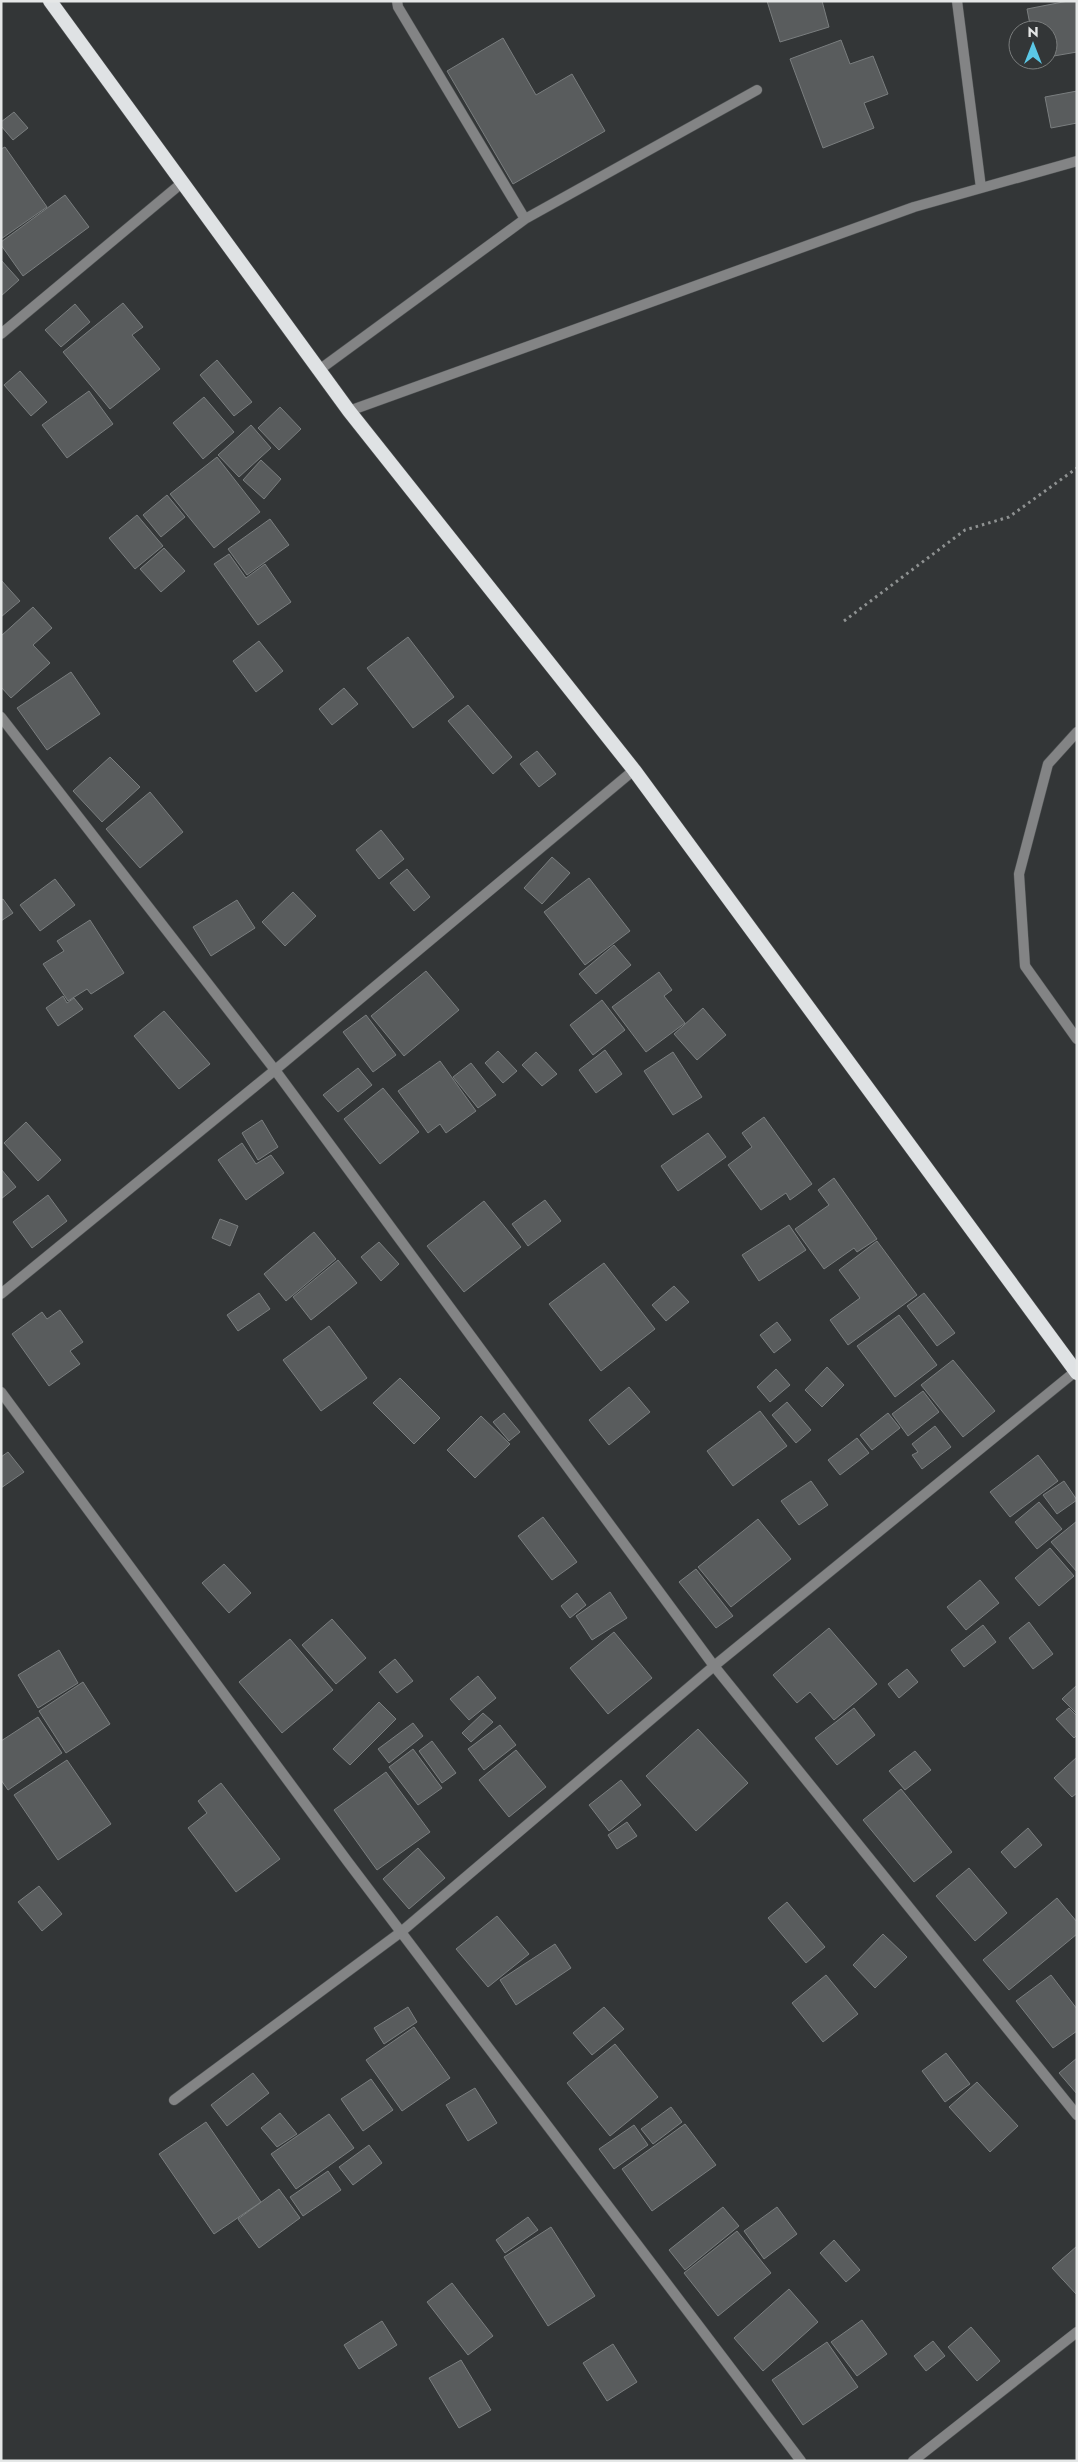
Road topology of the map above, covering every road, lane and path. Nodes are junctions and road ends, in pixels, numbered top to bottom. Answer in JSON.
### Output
{"nodes":[{"id":1,"x":50,"y":1,"type":"edge"},
{"id":2,"x":398,"y":1,"type":"edge"},
{"id":3,"x":957,"y":1,"type":"edge"},
{"id":4,"x":756,"y":90,"type":"dead end"},
{"id":5,"x":1077,"y":162,"type":"edge"},
{"id":6,"x":184,"y":182,"type":"junction"},
{"id":7,"x":981,"y":188,"type":"junction"},
{"id":8,"x":525,"y":219,"type":"junction"},
{"id":9,"x":1,"y":334,"type":"edge"},
{"id":10,"x":319,"y":370,"type":"junction"},
{"id":11,"x":349,"y":411,"type":"junction"},
{"id":12,"x":1077,"y":468,"type":"edge"},
{"id":13,"x":844,"y":622,"type":"dead end"},
{"id":14,"x":1,"y":717,"type":"edge"},
{"id":15,"x":1077,"y":732,"type":"edge"},
{"id":16,"x":634,"y":770,"type":"junction"},
{"id":17,"x":1077,"y":1038,"type":"edge"},
{"id":18,"x":275,"y":1070,"type":"junction"},
{"id":19,"x":1,"y":1294,"type":"edge"},
{"id":20,"x":1076,"y":1372,"type":"edge"},
{"id":21,"x":1,"y":1392,"type":"edge"},
{"id":22,"x":714,"y":1666,"type":"junction"},
{"id":23,"x":401,"y":1932,"type":"junction"},
{"id":24,"x":174,"y":2100,"type":"dead end"},
{"id":25,"x":1077,"y":2116,"type":"edge"},
{"id":26,"x":1077,"y":2332,"type":"edge"},
{"id":27,"x":801,"y":2461,"type":"edge"},
{"id":28,"x":913,"y":2461,"type":"edge"}],
"edges":[{"from":1,"to":6,"type":"highway"},
{"from":2,"to":8,"type":"street"},
{"from":3,"to":7,"type":"street"},
{"from":4,"to":8,"type":"street"},
{"from":5,"to":7,"type":"street"},
{"from":6,"to":9,"type":"street"},
{"from":6,"to":10,"type":"highway"},
{"from":7,"to":11,"type":"street"},
{"from":8,"to":10,"type":"street"},
{"from":10,"to":11,"type":"highway"},
{"from":11,"to":16,"type":"highway"},
{"from":12,"to":13,"type":"path"},
{"from":14,"to":18,"type":"street"},
{"from":15,"to":17,"type":"street"},
{"from":16,"to":18,"type":"street"},
{"from":16,"to":20,"type":"highway"},
{"from":18,"to":19,"type":"street"},
{"from":18,"to":22,"type":"street"},
{"from":20,"to":22,"type":"street"},
{"from":21,"to":23,"type":"street"},
{"from":22,"to":23,"type":"street"},
{"from":22,"to":25,"type":"street"},
{"from":23,"to":24,"type":"street"},
{"from":23,"to":27,"type":"street"},
{"from":26,"to":28,"type":"street"}]}
